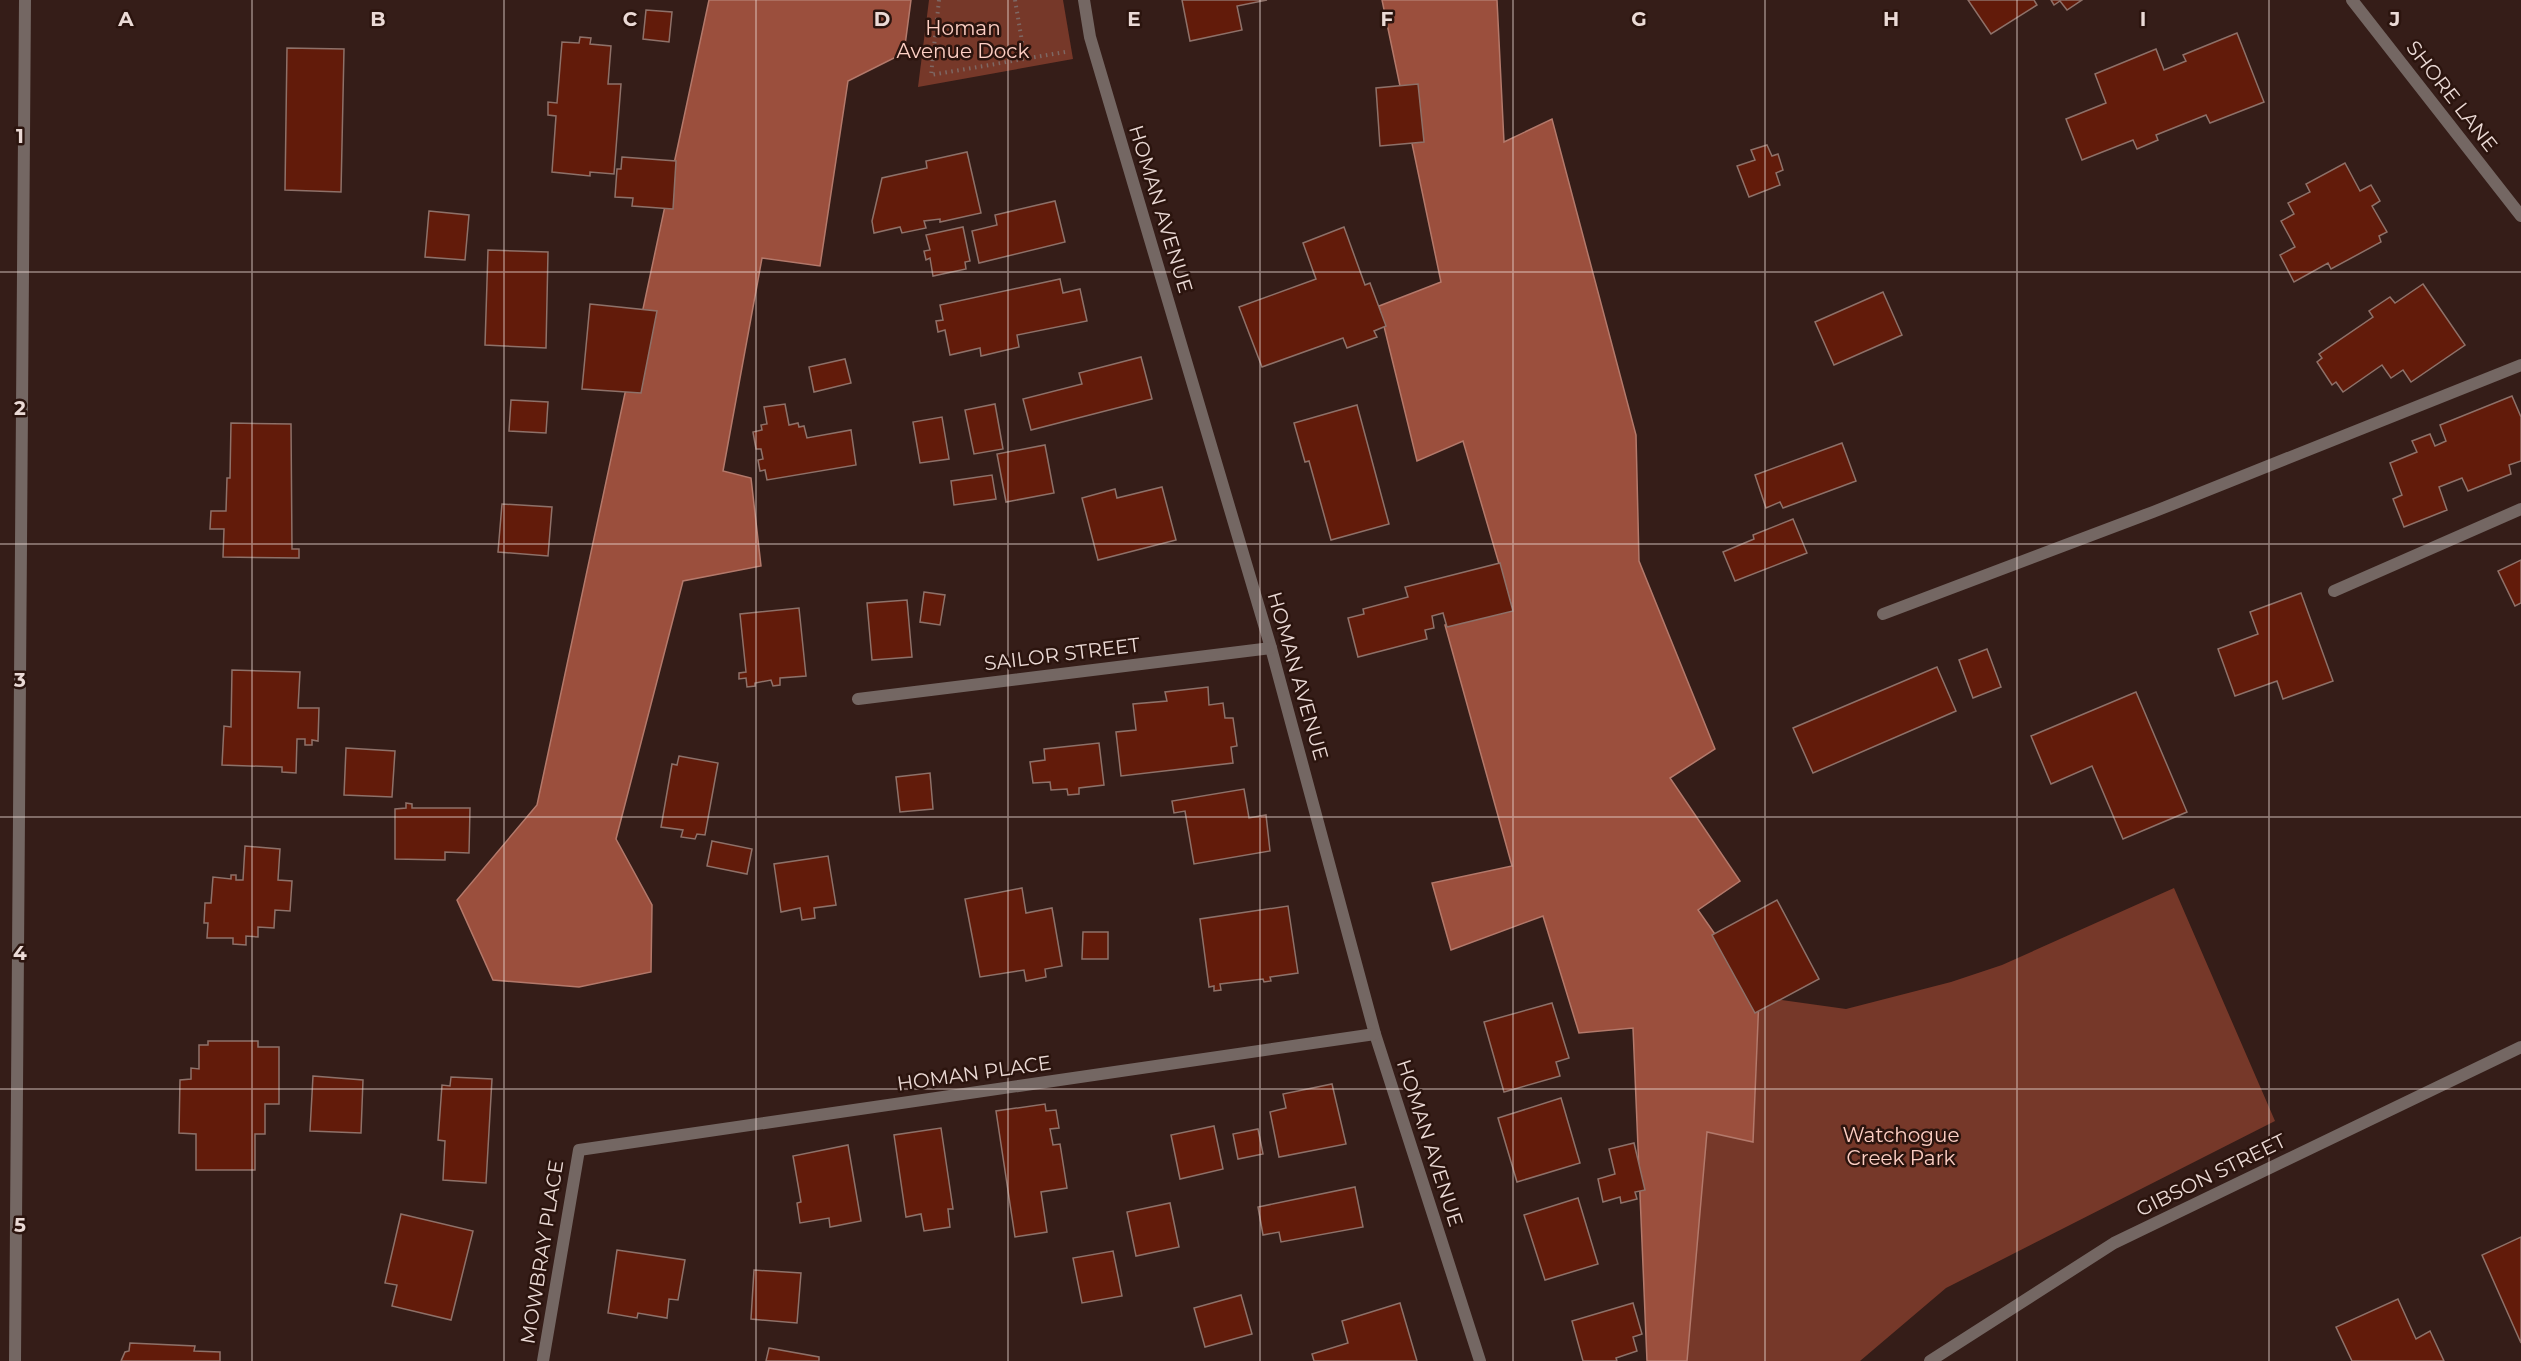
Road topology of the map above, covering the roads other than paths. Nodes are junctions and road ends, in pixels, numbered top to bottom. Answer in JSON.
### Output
{"nodes":[{"id":1,"x":25,"y":0,"type":"edge"},
{"id":2,"x":1084,"y":0,"type":"edge"},
{"id":3,"x":2352,"y":0,"type":"edge"},
{"id":4,"x":2521,"y":216,"type":"edge"},
{"id":5,"x":2521,"y":365,"type":"edge"},
{"id":6,"x":2521,"y":509,"type":"edge"},
{"id":7,"x":2334,"y":591,"type":"dead end"},
{"id":8,"x":1883,"y":614,"type":"dead end"},
{"id":9,"x":1271,"y":648,"type":"junction"},
{"id":10,"x":858,"y":699,"type":"dead end"},
{"id":11,"x":1375,"y":1034,"type":"junction"},
{"id":12,"x":2521,"y":1047,"type":"edge"},
{"id":13,"x":579,"y":1150,"type":"joint"},
{"id":14,"x":15,"y":1361,"type":"edge"},
{"id":15,"x":543,"y":1361,"type":"edge"},
{"id":16,"x":1480,"y":1361,"type":"edge"},
{"id":17,"x":1930,"y":1361,"type":"edge"}],
"edges":[{"from":1,"to":14,"type":"street"},
{"from":2,"to":9,"type":"street","name":"HOMAN AVENUE"},
{"from":3,"to":4,"type":"street","name":"SHORE LANE"},
{"from":5,"to":8,"type":"street"},
{"from":6,"to":7,"type":"street"},
{"from":9,"to":10,"type":"street","name":"SAILOR STREET"},
{"from":9,"to":11,"type":"street","name":"HOMAN AVENUE"},
{"from":11,"to":13,"type":"street","name":"HOMAN PLACE"},
{"from":11,"to":16,"type":"street","name":"HOMAN AVENUE"},
{"from":12,"to":17,"type":"street","name":"GIBSON STREET"},
{"from":13,"to":15,"type":"street","name":"MOWBRAY PLACE"}]}
